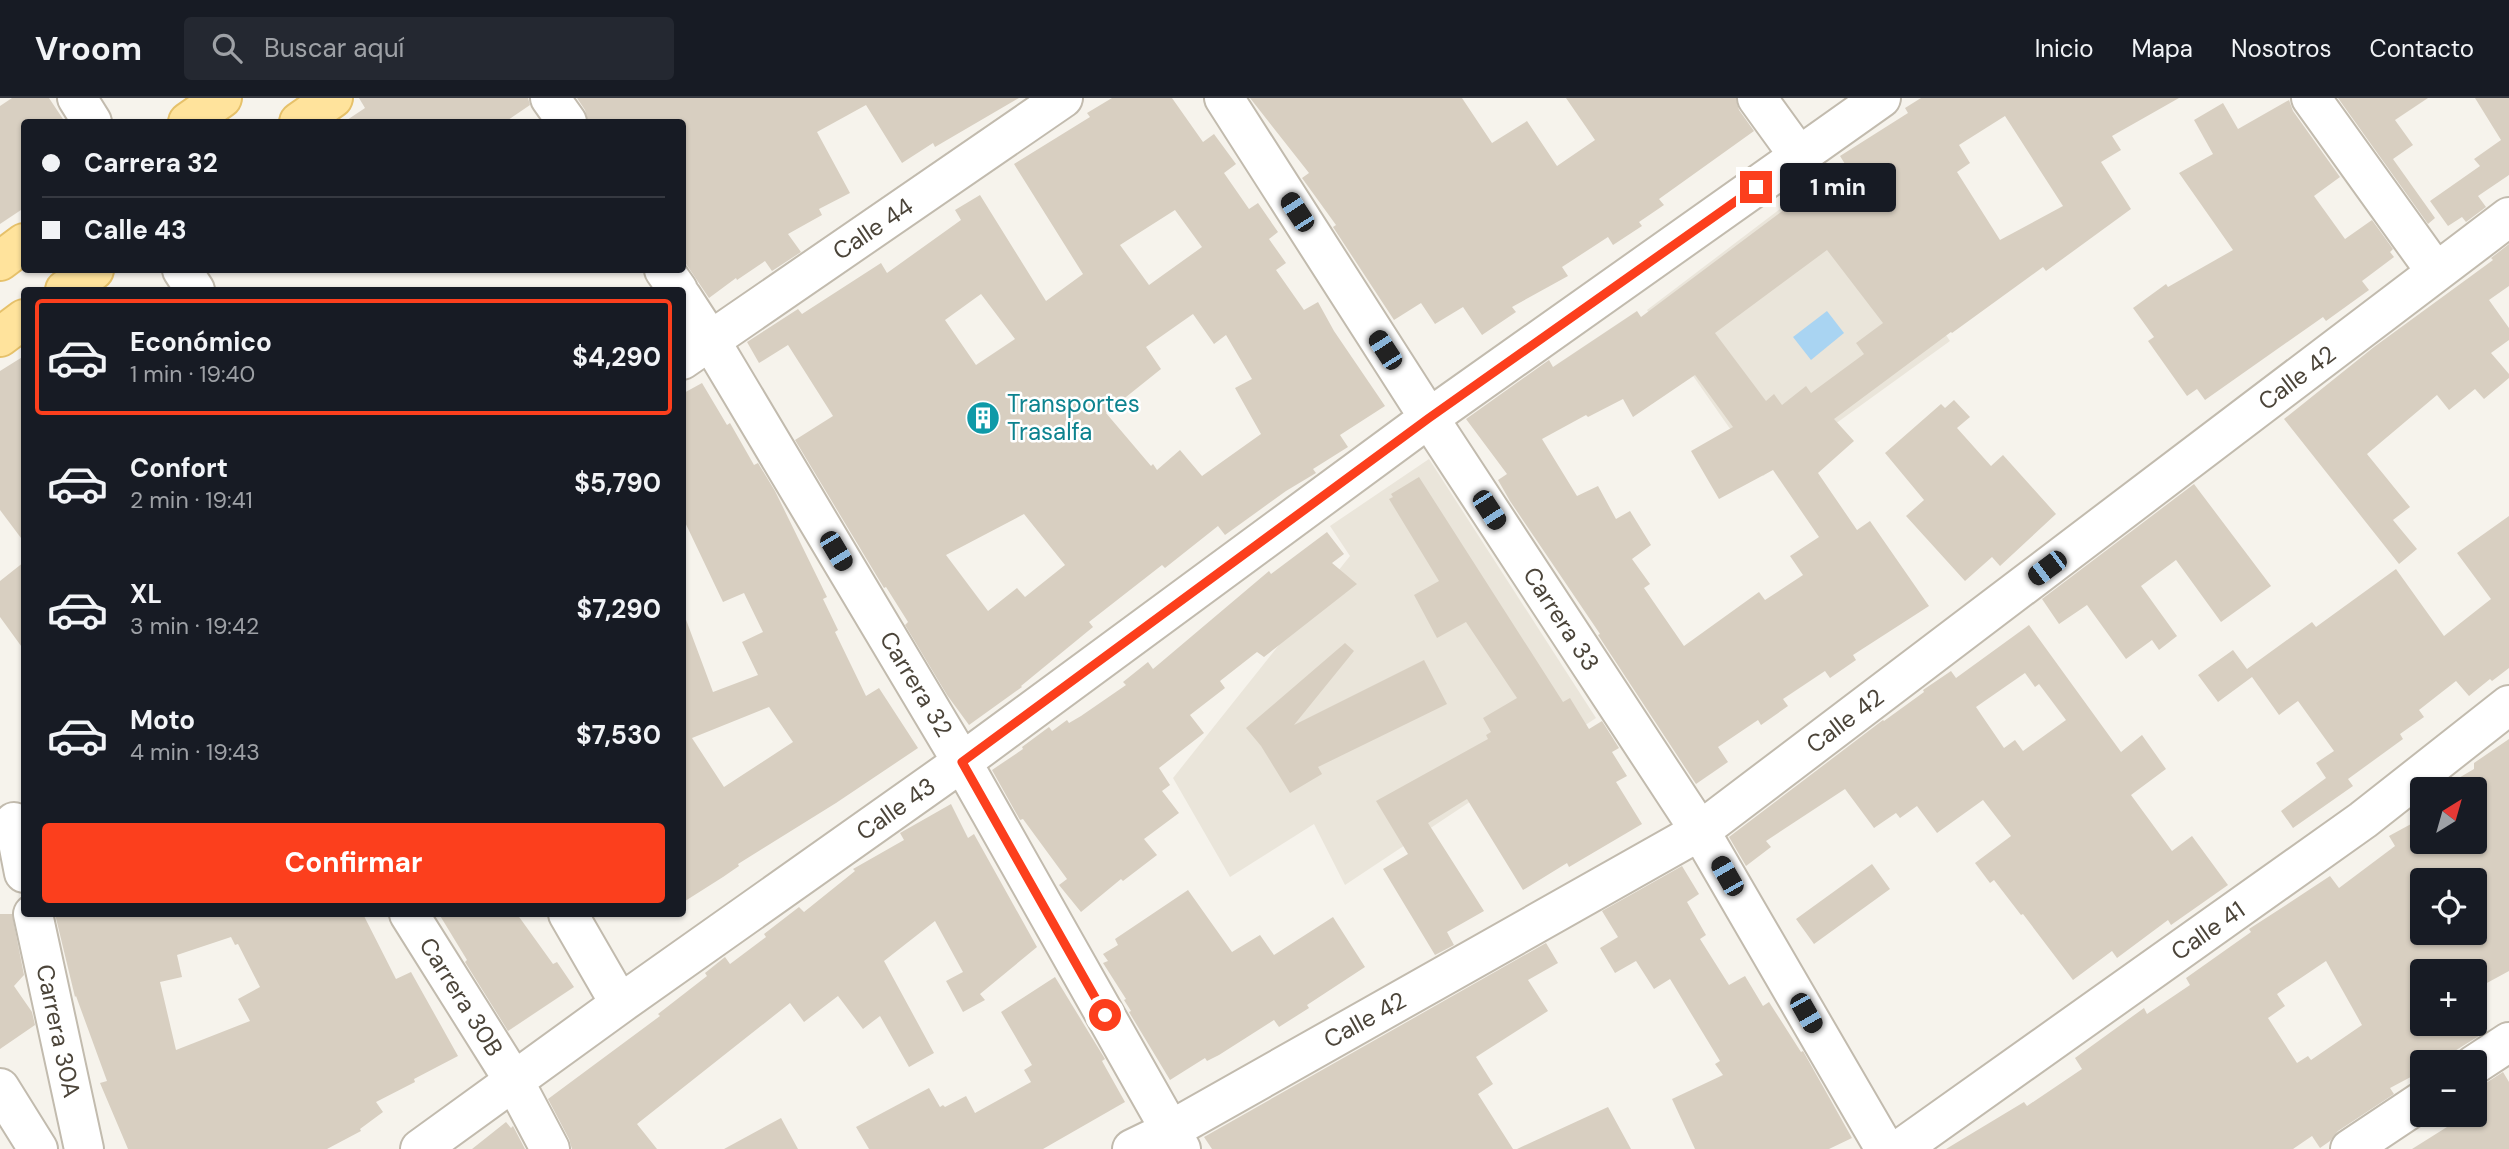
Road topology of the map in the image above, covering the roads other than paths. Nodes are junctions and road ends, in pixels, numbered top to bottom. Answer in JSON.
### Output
{"nodes":[{"id":1,"x":77,"y":98,"type":"edge"},
{"id":2,"x":222,"y":98,"type":"edge"},
{"id":3,"x":333,"y":98,"type":"edge"},
{"id":4,"x":551,"y":98,"type":"edge"},
{"id":5,"x":1063,"y":98,"type":"edge"},
{"id":6,"x":1224,"y":98,"type":"edge"},
{"id":7,"x":1757,"y":98,"type":"edge"},
{"id":8,"x":1881,"y":98,"type":"edge"},
{"id":9,"x":2311,"y":98,"type":"edge"},
{"id":10,"x":90,"y":119,"type":"edge"},
{"id":11,"x":192,"y":119,"type":"edge"},
{"id":12,"x":303,"y":119,"type":"edge"},
{"id":13,"x":565,"y":119,"type":"edge"},
{"id":14,"x":1799,"y":156,"type":"junction"},
{"id":15,"x":2509,"y":216,"type":"edge"},
{"id":16,"x":21,"y":245,"type":"edge"},
{"id":17,"x":0,"y":261,"type":"edge"},
{"id":18,"x":2436,"y":272,"type":"junction"},
{"id":19,"x":90,"y":273,"type":"edge"},
{"id":20,"x":69,"y":287,"type":"edge"},
{"id":21,"x":686,"y":313,"type":"edge"},
{"id":22,"x":21,"y":321,"type":"edge"},
{"id":23,"x":0,"y":337,"type":"edge"},
{"id":24,"x":696,"y":349,"type":"edge"},
{"id":25,"x":1429,"y":418,"type":"junction"},
{"id":26,"x":2509,"y":705,"type":"edge"},
{"id":27,"x":962,"y":762,"type":"junction"},
{"id":28,"x":13,"y":822,"type":"edge"},
{"id":29,"x":1700,"y":831,"type":"junction"},
{"id":30,"x":21,"y":859,"type":"edge"},
{"id":31,"x":34,"y":917,"type":"edge"},
{"id":32,"x":411,"y":917,"type":"edge"},
{"id":33,"x":570,"y":917,"type":"edge"},
{"id":34,"x":620,"y":1004,"type":"junction"},
{"id":35,"x":2509,"y":1042,"type":"edge"},
{"id":36,"x":2487,"y":1056,"type":"edge"},
{"id":37,"x":513,"y":1081,"type":"junction"},
{"id":38,"x":0,"y":1088,"type":"edge"},
{"id":39,"x":2410,"y":1109,"type":"edge"},
{"id":40,"x":1175,"y":1140,"type":"edge"},
{"id":41,"x":38,"y":1149,"type":"edge"},
{"id":42,"x":84,"y":1149,"type":"edge"},
{"id":43,"x":420,"y":1149,"type":"edge"},
{"id":44,"x":550,"y":1149,"type":"edge"},
{"id":45,"x":1132,"y":1149,"type":"edge"},
{"id":46,"x":1885,"y":1149,"type":"edge"},
{"id":47,"x":1900,"y":1149,"type":"edge"},
{"id":48,"x":2350,"y":1149,"type":"edge"}],
"edges":[{"from":1,"to":10,"type":"street"},
{"from":2,"to":11,"type":"main road"},
{"from":3,"to":12,"type":"main road"},
{"from":4,"to":13,"type":"street"},
{"from":5,"to":24,"type":"street","name":"Calle 44"},
{"from":6,"to":25,"type":"street","name":"Carrera 33"},
{"from":7,"to":14,"type":"street"},
{"from":8,"to":14,"type":"street","name":"Calle 43"},
{"from":9,"to":18,"type":"street"},
{"from":14,"to":25,"type":"street","name":"Calle 43"},
{"from":15,"to":18,"type":"street","name":"Calle 42"},
{"from":16,"to":17,"type":"main road"},
{"from":18,"to":29,"type":"street","name":"Calle 42"},
{"from":19,"to":20,"type":"main road"},
{"from":21,"to":24,"type":"street","name":"Carrera 32"},
{"from":22,"to":23,"type":"main road"},
{"from":24,"to":27,"type":"street","name":"Carrera 32"},
{"from":25,"to":27,"type":"street","name":"Calle 43"},
{"from":25,"to":29,"type":"street","name":"Carrera 33"},
{"from":26,"to":47,"type":"street","name":"Calle 41"},
{"from":27,"to":34,"type":"street","name":"Calle 43"},
{"from":27,"to":40,"type":"street","name":"Carrera 32"},
{"from":28,"to":30,"type":"street"},
{"from":29,"to":40,"type":"street","name":"Calle 42"},
{"from":29,"to":46,"type":"street","name":"Carrera 33"},
{"from":31,"to":42,"type":"street","name":"Carrera 30A"},
{"from":32,"to":37,"type":"street","name":"Carrera 30B"},
{"from":33,"to":34,"type":"street"},
{"from":34,"to":37,"type":"street","name":"Calle 43"},
{"from":35,"to":36,"type":"street"},
{"from":37,"to":43,"type":"street","name":"Calle 43"},
{"from":37,"to":44,"type":"street","name":"Carrera 30B"},
{"from":38,"to":41,"type":"street"},
{"from":39,"to":48,"type":"street"},
{"from":40,"to":45,"type":"street","name":"Calle 42"}]}
